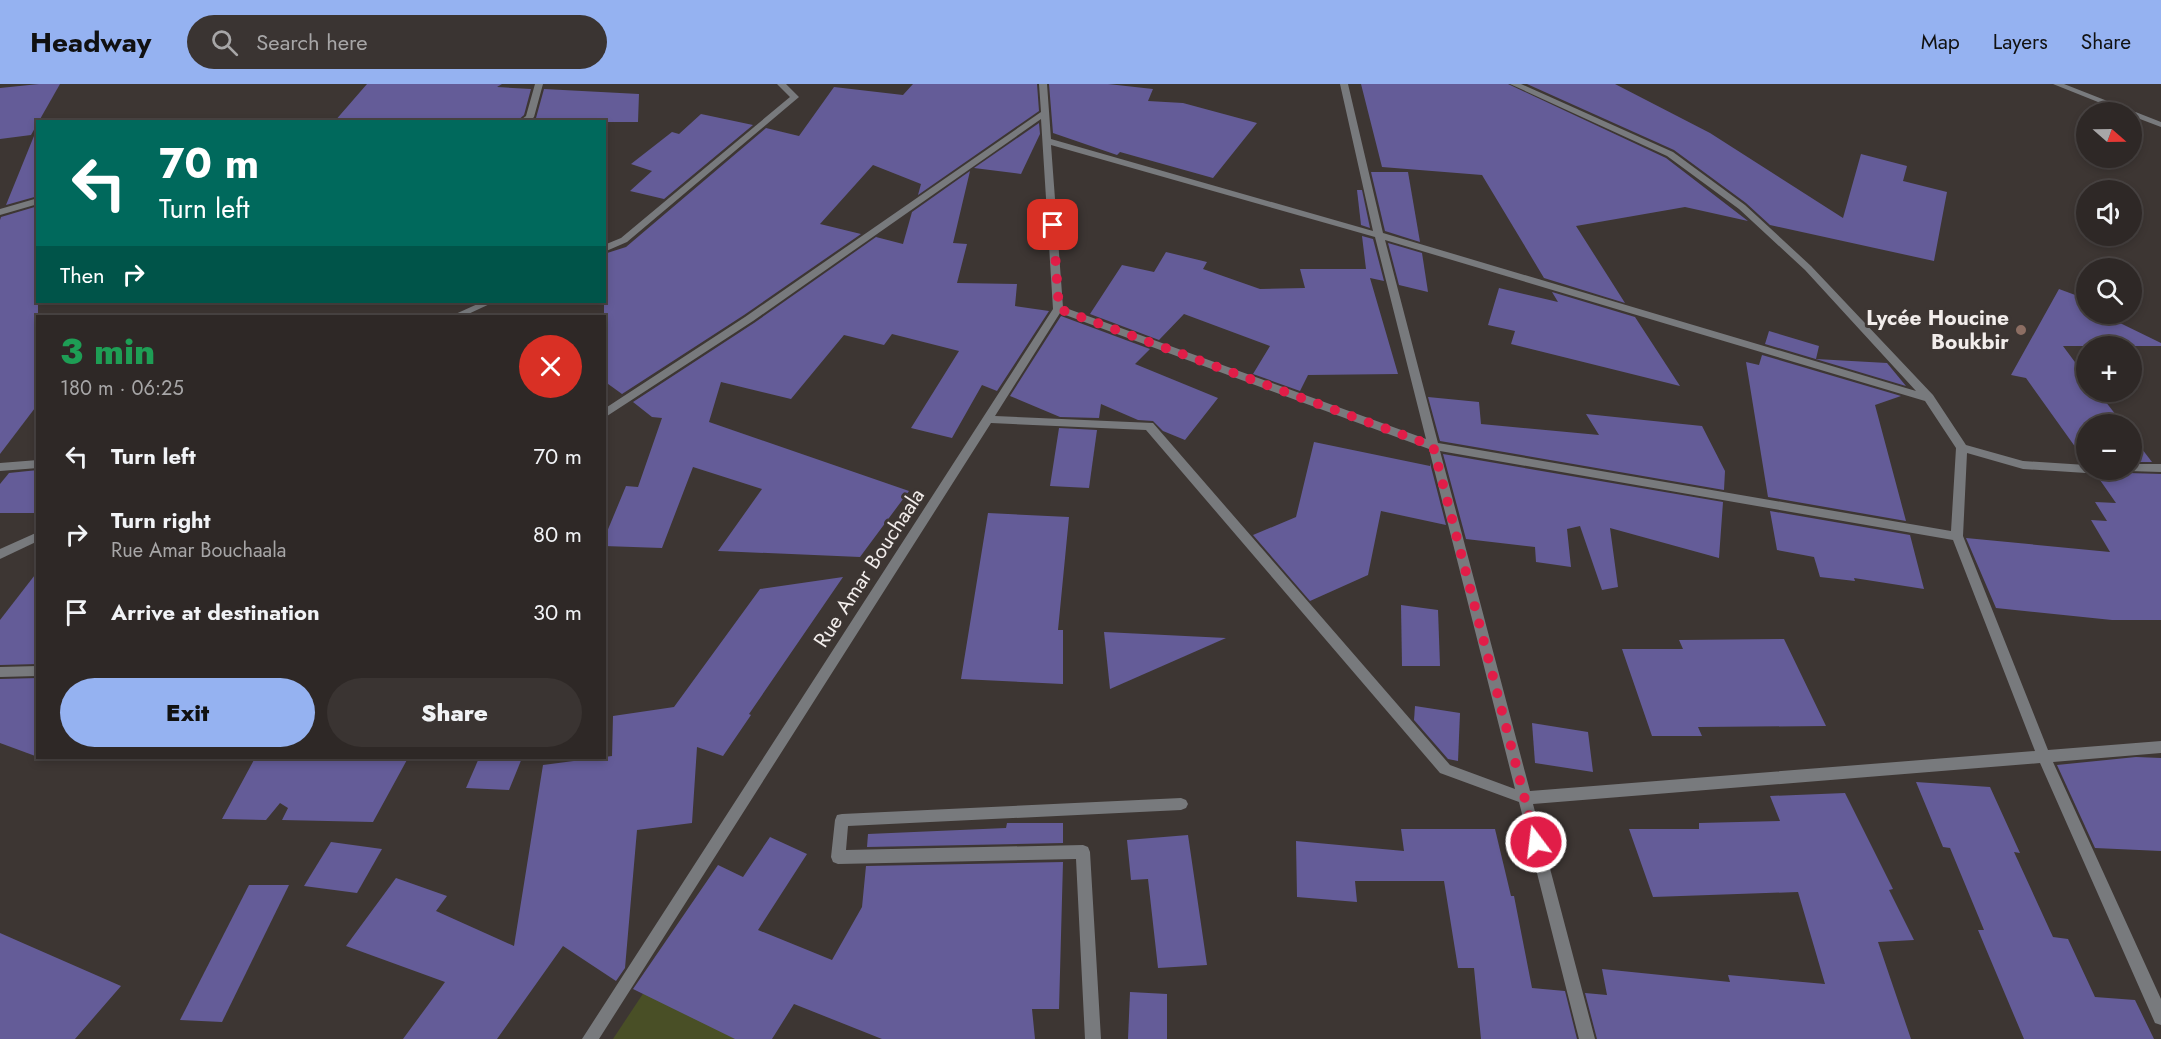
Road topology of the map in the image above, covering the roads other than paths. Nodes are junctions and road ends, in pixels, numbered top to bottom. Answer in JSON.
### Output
{"nodes":[{"id":1,"x":539,"y":84,"type":"edge"},
{"id":2,"x":781,"y":84,"type":"edge"},
{"id":3,"x":1043,"y":84,"type":"edge"},
{"id":4,"x":1344,"y":84,"type":"edge"},
{"id":5,"x":1514,"y":84,"type":"edge"},
{"id":6,"x":2057,"y":84,"type":"edge"},
{"id":7,"x":2102,"y":102,"type":"edge"},
{"id":8,"x":1046,"y":112,"type":"junction"},
{"id":9,"x":2142,"y":118,"type":"edge"},
{"id":10,"x":525,"y":120,"type":"edge"},
{"id":11,"x":2161,"y":125,"type":"edge"},
{"id":12,"x":1048,"y":141,"type":"junction"},
{"id":13,"x":36,"y":202,"type":"edge"},
{"id":14,"x":0,"y":212,"type":"edge"},
{"id":15,"x":1378,"y":235,"type":"junction"},
{"id":16,"x":606,"y":248,"type":"edge"},
{"id":17,"x":487,"y":303,"type":"edge"},
{"id":18,"x":1059,"y":309,"type":"junction"},
{"id":19,"x":458,"y":315,"type":"edge"},
{"id":20,"x":1929,"y":398,"type":"junction"},
{"id":21,"x":606,"y":413,"type":"edge"},
{"id":22,"x":987,"y":419,"type":"junction"},
{"id":23,"x":1433,"y":446,"type":"junction"},
{"id":24,"x":1962,"y":448,"type":"junction"},
{"id":25,"x":36,"y":464,"type":"edge"},
{"id":26,"x":0,"y":467,"type":"edge"},
{"id":27,"x":2076,"y":468,"type":"edge"},
{"id":28,"x":2142,"y":468,"type":"edge"},
{"id":29,"x":2161,"y":468,"type":"edge"},
{"id":30,"x":36,"y":537,"type":"edge"},
{"id":31,"x":1957,"y":537,"type":"junction"},
{"id":32,"x":0,"y":554,"type":"edge"},
{"id":33,"x":36,"y":671,"type":"edge"},
{"id":34,"x":0,"y":672,"type":"edge"},
{"id":35,"x":2161,"y":747,"type":"edge"},
{"id":36,"x":2043,"y":756,"type":"junction"},
{"id":37,"x":1524,"y":798,"type":"junction"},
{"id":38,"x":1181,"y":804,"type":"dead end"},
{"id":39,"x":2161,"y":1017,"type":"edge"},
{"id":40,"x":590,"y":1039,"type":"edge"},
{"id":41,"x":1093,"y":1039,"type":"edge"},
{"id":42,"x":1587,"y":1039,"type":"edge"}],
"edges":[{"from":1,"to":10,"type":"street"},
{"from":2,"to":16,"type":"street"},
{"from":3,"to":8,"type":"street"},
{"from":4,"to":15,"type":"street"},
{"from":5,"to":20,"type":"street"},
{"from":6,"to":7,"type":"street"},
{"from":8,"to":12,"type":"street"},
{"from":8,"to":21,"type":"street"},
{"from":9,"to":11,"type":"street"},
{"from":12,"to":15,"type":"street"},
{"from":12,"to":18,"type":"street"},
{"from":13,"to":14,"type":"street"},
{"from":15,"to":20,"type":"street"},
{"from":15,"to":23,"type":"street"},
{"from":17,"to":19,"type":"street"},
{"from":18,"to":22,"type":"street","name":"Rue Amar Bouchaala"},
{"from":18,"to":23,"type":"street"},
{"from":20,"to":24,"type":"street"},
{"from":22,"to":37,"type":"street"},
{"from":22,"to":40,"type":"street","name":"Rue Amar Bouchaala"},
{"from":23,"to":31,"type":"street"},
{"from":23,"to":37,"type":"street"},
{"from":24,"to":27,"type":"street"},
{"from":24,"to":31,"type":"street"},
{"from":25,"to":26,"type":"street"},
{"from":28,"to":29,"type":"street"},
{"from":30,"to":32,"type":"street"},
{"from":31,"to":36,"type":"street"},
{"from":33,"to":34,"type":"street"},
{"from":35,"to":36,"type":"street"},
{"from":36,"to":37,"type":"street"},
{"from":36,"to":39,"type":"street"},
{"from":37,"to":42,"type":"street"},
{"from":38,"to":41,"type":"street"}]}
